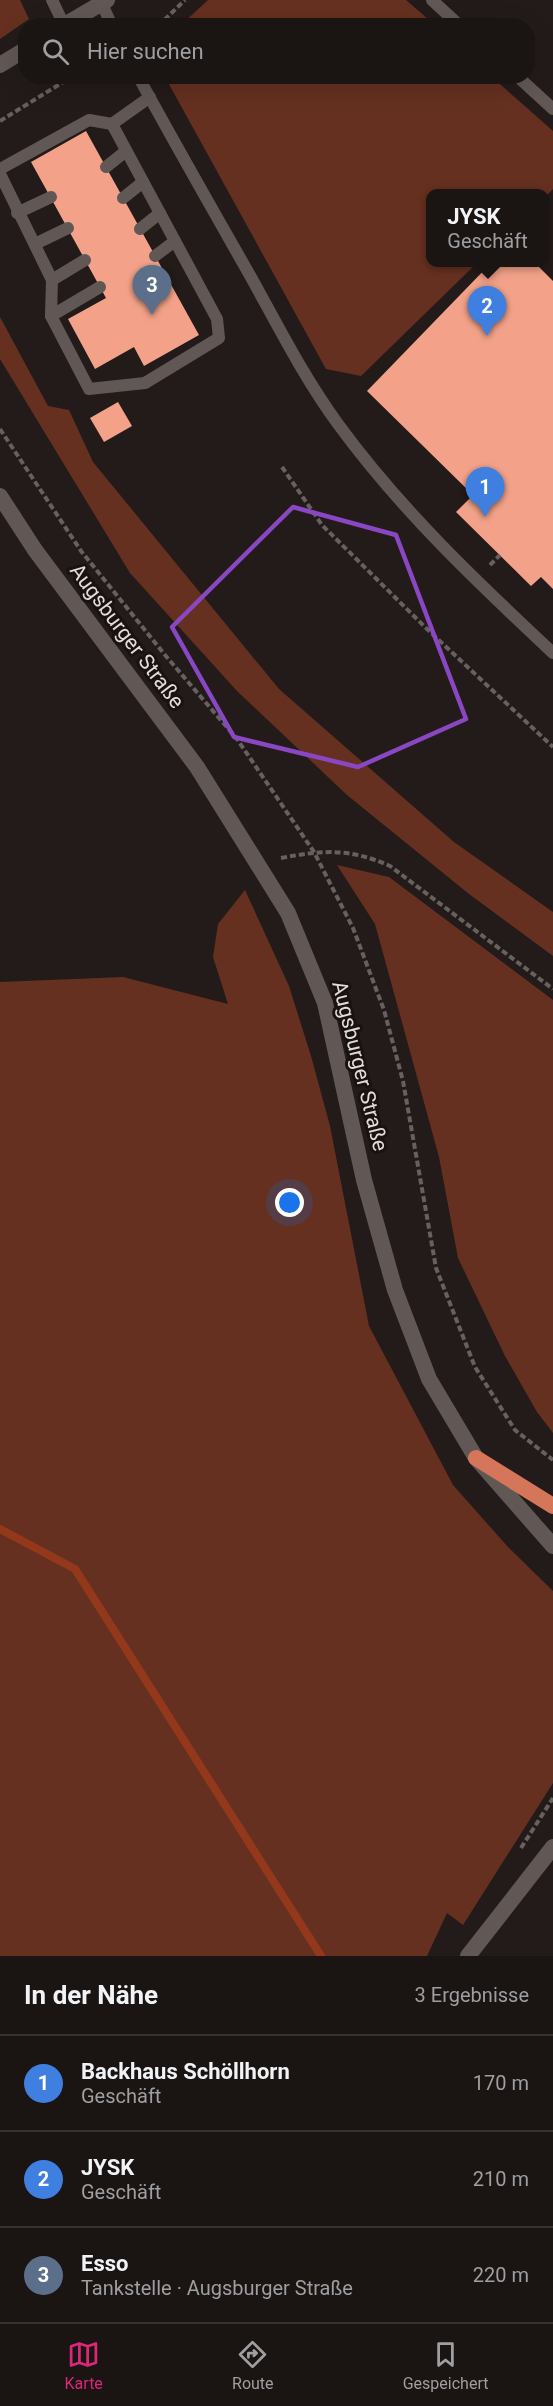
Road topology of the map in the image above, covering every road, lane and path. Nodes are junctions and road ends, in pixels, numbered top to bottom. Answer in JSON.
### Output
{"nodes":[{"id":1,"x":52,"y":0,"type":"edge"},
{"id":2,"x":185,"y":0,"type":"edge"},
{"id":3,"x":432,"y":0,"type":"edge"},
{"id":4,"x":105,"y":2,"type":"edge"},
{"id":5,"x":60,"y":18,"type":"edge"},
{"id":6,"x":76,"y":18,"type":"edge"},
{"id":7,"x":110,"y":18,"type":"edge"},
{"id":8,"x":166,"y":18,"type":"edge"},
{"id":9,"x":451,"y":18,"type":"edge"},
{"id":10,"x":18,"y":54,"type":"edge"},
{"id":11,"x":0,"y":65,"type":"edge"},
{"id":12,"x":60,"y":84,"type":"edge"},
{"id":13,"x":143,"y":84,"type":"edge"},
{"id":14,"x":526,"y":84,"type":"edge"},
{"id":15,"x":150,"y":97,"type":"junction"},
{"id":16,"x":553,"y":109,"type":"edge"},
{"id":17,"x":0,"y":121,"type":"edge"},
{"id":18,"x":112,"y":124,"type":"junction"},
{"id":19,"x":126,"y":151,"type":"junction"},
{"id":20,"x":106,"y":167,"type":"dead end"},
{"id":21,"x":0,"y":169,"type":"edge"},
{"id":22,"x":0,"y":174,"type":"edge"},
{"id":23,"x":143,"y":182,"type":"junction"},
{"id":24,"x":51,"y":197,"type":"dead end"},
{"id":25,"x":123,"y":198,"type":"dead end"},
{"id":26,"x":17,"y":213,"type":"junction"},
{"id":27,"x":160,"y":213,"type":"junction"},
{"id":28,"x":68,"y":228,"type":"dead end"},
{"id":29,"x":140,"y":229,"type":"dead end"},
{"id":30,"x":175,"y":241,"type":"junction"},
{"id":31,"x":34,"y":244,"type":"junction"},
{"id":32,"x":155,"y":256,"type":"dead end"},
{"id":33,"x":85,"y":260,"type":"dead end"},
{"id":34,"x":52,"y":280,"type":"junction"},
{"id":35,"x":100,"y":287,"type":"dead end"},
{"id":36,"x":51,"y":316,"type":"junction"},
{"id":37,"x":282,"y":467,"type":"dead end"},
{"id":38,"x":0,"y":496,"type":"edge"},
{"id":39,"x":553,"y":653,"type":"edge"},
{"id":40,"x":553,"y":747,"type":"edge"},
{"id":41,"x":259,"y":863,"type":"junction"},
{"id":42,"x":553,"y":989,"type":"edge"},
{"id":43,"x":476,"y":1458,"type":"junction"},
{"id":44,"x":553,"y":1506,"type":"edge"},
{"id":45,"x":553,"y":1546,"type":"edge"},
{"id":46,"x":553,"y":1846,"type":"edge"},
{"id":47,"x":468,"y":1956,"type":"edge"}],
"edges":[{"from":1,"to":5,"type":"lane"},
{"from":2,"to":8,"type":"path"},
{"from":3,"to":9,"type":"lane"},
{"from":4,"to":6,"type":"main road"},
{"from":4,"to":7,"type":"lane"},
{"from":10,"to":11,"type":"main road"},
{"from":12,"to":17,"type":"path"},
{"from":13,"to":15,"type":"lane"},
{"from":14,"to":16,"type":"lane"},
{"from":15,"to":18,"type":"lane"},
{"from":15,"to":39,"type":"lane"},
{"from":18,"to":19,"type":"lane"},
{"from":18,"to":21,"type":"lane"},
{"from":19,"to":20,"type":"lane"},
{"from":19,"to":23,"type":"lane"},
{"from":22,"to":26,"type":"lane"},
{"from":23,"to":25,"type":"lane"},
{"from":23,"to":27,"type":"lane"},
{"from":24,"to":26,"type":"lane"},
{"from":26,"to":31,"type":"lane"},
{"from":27,"to":29,"type":"lane"},
{"from":27,"to":30,"type":"lane"},
{"from":28,"to":31,"type":"lane"},
{"from":30,"to":32,"type":"lane"},
{"from":30,"to":36,"type":"lane"},
{"from":31,"to":34,"type":"lane"},
{"from":33,"to":34,"type":"lane"},
{"from":34,"to":36,"type":"lane"},
{"from":35,"to":36,"type":"lane"},
{"from":37,"to":40,"type":"path"},
{"from":38,"to":41,"type":"main road","name":"Augsburger Straße"},
{"from":41,"to":42,"type":"path"},
{"from":41,"to":43,"type":"main road","name":"Augsburger Straße"},
{"from":43,"to":44,"type":"highway"},
{"from":43,"to":45,"type":"main road","name":"Augsburger Straße"},
{"from":46,"to":47,"type":"main road"}]}
